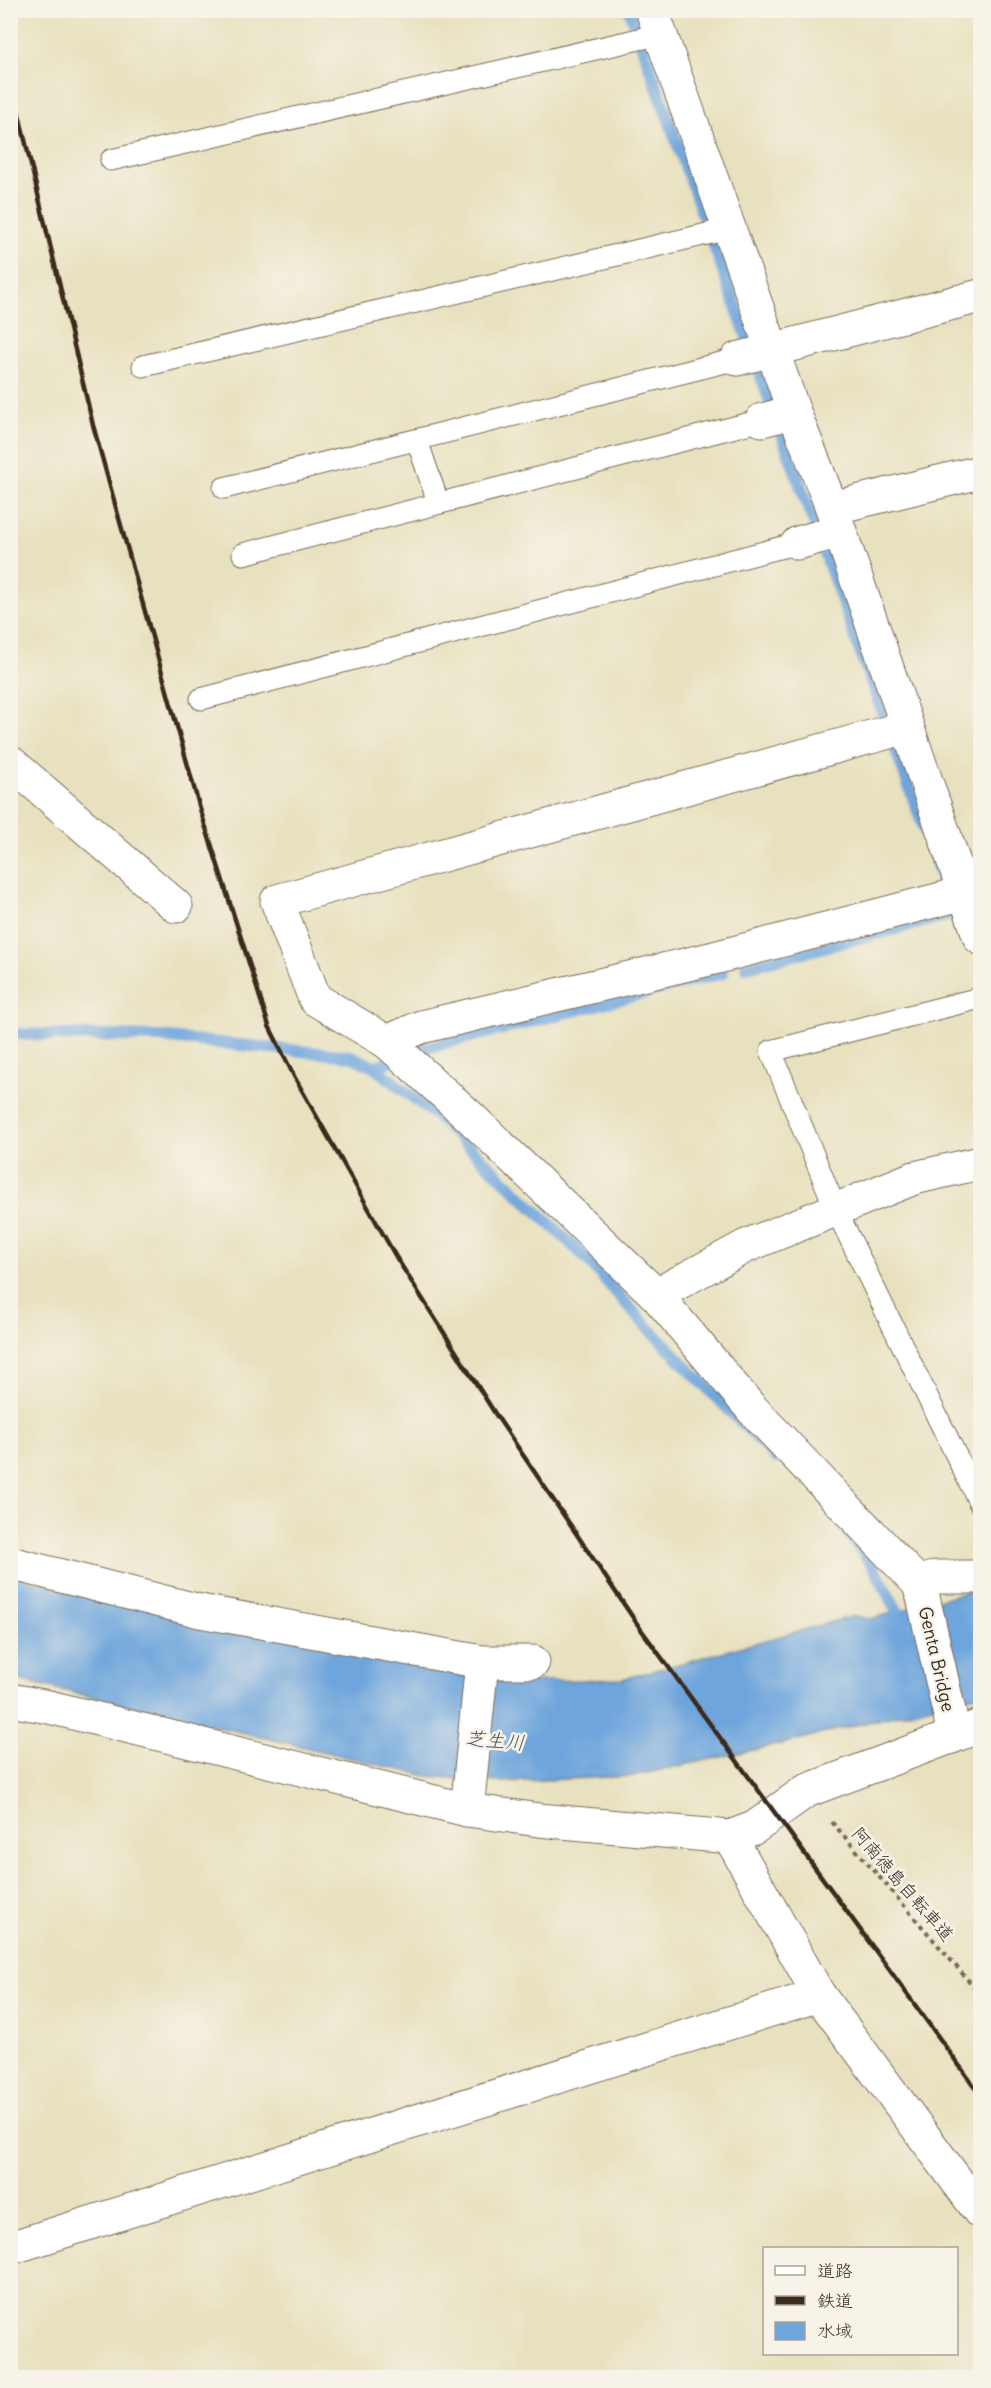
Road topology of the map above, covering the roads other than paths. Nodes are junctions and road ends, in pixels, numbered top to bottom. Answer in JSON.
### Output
{"nodes":[{"id":1,"x":654,"y":27,"type":"edge"},
{"id":2,"x":111,"y":160,"type":"dead end"},
{"id":3,"x":725,"y":229,"type":"junction"},
{"id":4,"x":981,"y":296,"type":"edge"},
{"id":5,"x":758,"y":354,"type":"junction"},
{"id":6,"x":143,"y":366,"type":"dead end"},
{"id":7,"x":780,"y":416,"type":"junction"},
{"id":8,"x":417,"y":440,"type":"junction"},
{"id":9,"x":981,"y":472,"type":"edge"},
{"id":10,"x":224,"y":488,"type":"dead end"},
{"id":11,"x":438,"y":502,"type":"junction"},
{"id":12,"x":834,"y":524,"type":"junction"},
{"id":13,"x":798,"y":543,"type":"joint"},
{"id":14,"x":243,"y":554,"type":"dead end"},
{"id":15,"x":201,"y":699,"type":"dead end"},
{"id":16,"x":895,"y":731,"type":"junction"},
{"id":17,"x":10,"y":762,"type":"edge"},
{"id":18,"x":176,"y":906,"type":"dead end"},
{"id":19,"x":974,"y":909,"type":"edge"},
{"id":20,"x":981,"y":998,"type":"edge"},
{"id":21,"x":387,"y":1042,"type":"junction"},
{"id":22,"x":981,"y":1163,"type":"edge"},
{"id":23,"x":836,"y":1210,"type":"junction"},
{"id":24,"x":656,"y":1295,"type":"junction"},
{"id":25,"x":981,"y":1504,"type":"edge"},
{"id":26,"x":10,"y":1563,"type":"edge"},
{"id":27,"x":981,"y":1577,"type":"edge"},
{"id":28,"x":921,"y":1590,"type":"junction"},
{"id":29,"x":533,"y":1662,"type":"dead end"},
{"id":30,"x":481,"y":1670,"type":"junction"},
{"id":31,"x":10,"y":1700,"type":"edge"},
{"id":32,"x":961,"y":1728,"type":"edge"},
{"id":33,"x":468,"y":1802,"type":"junction"},
{"id":34,"x":730,"y":1837,"type":"junction"},
{"id":35,"x":819,"y":1995,"type":"junction"},
{"id":36,"x":981,"y":2212,"type":"edge"},
{"id":37,"x":10,"y":2247,"type":"edge"}],
"edges":[{"from":1,"to":2,"type":"lane"},
{"from":1,"to":3,"type":"street"},
{"from":3,"to":5,"type":"street"},
{"from":3,"to":6,"type":"lane"},
{"from":4,"to":5,"type":"street"},
{"from":5,"to":7,"type":"street"},
{"from":5,"to":8,"type":"lane"},
{"from":7,"to":11,"type":"lane"},
{"from":7,"to":12,"type":"street"},
{"from":8,"to":10,"type":"lane"},
{"from":8,"to":11,"type":"lane"},
{"from":9,"to":12,"type":"street"},
{"from":11,"to":14,"type":"lane"},
{"from":12,"to":13,"type":"street"},
{"from":12,"to":16,"type":"street"},
{"from":13,"to":15,"type":"lane"},
{"from":16,"to":19,"type":"street"},
{"from":16,"to":21,"type":"street"},
{"from":17,"to":18,"type":"street"},
{"from":19,"to":21,"type":"street"},
{"from":20,"to":23,"type":"lane"},
{"from":21,"to":24,"type":"street"},
{"from":22,"to":23,"type":"street"},
{"from":23,"to":24,"type":"street"},
{"from":23,"to":25,"type":"lane"},
{"from":24,"to":28,"type":"street"},
{"from":26,"to":30,"type":"street"},
{"from":27,"to":28,"type":"street"},
{"from":28,"to":32,"type":"street","name":"Genta Bridge"},
{"from":29,"to":30,"type":"street"},
{"from":30,"to":33,"type":"street"},
{"from":31,"to":33,"type":"street"},
{"from":32,"to":34,"type":"street"},
{"from":33,"to":34,"type":"street"},
{"from":34,"to":35,"type":"street"},
{"from":35,"to":36,"type":"street"},
{"from":35,"to":37,"type":"street"}]}
